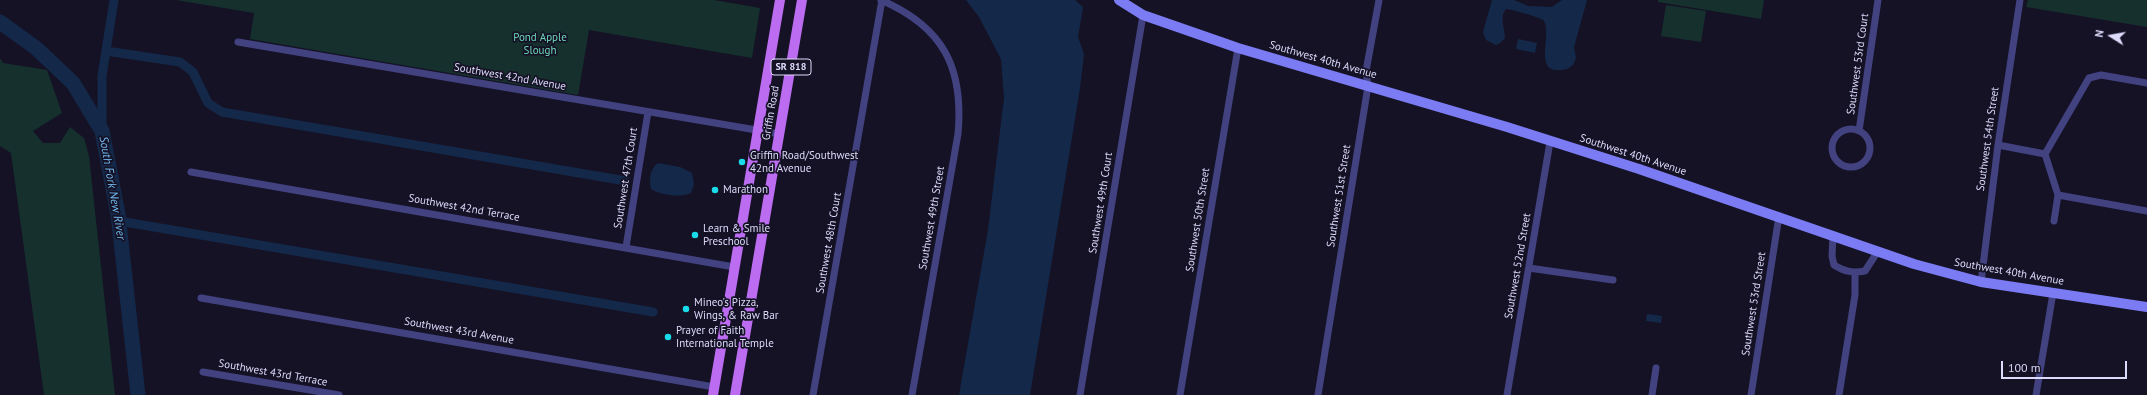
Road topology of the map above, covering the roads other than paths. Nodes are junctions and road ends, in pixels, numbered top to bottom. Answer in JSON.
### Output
{"nodes":[{"id":1,"x":780,"y":0,"type":"edge"},
{"id":2,"x":802,"y":0,"type":"edge"},
{"id":3,"x":881,"y":0,"type":"edge"},
{"id":4,"x":1119,"y":0,"type":"edge"},
{"id":5,"x":1379,"y":0,"type":"edge"},
{"id":6,"x":1878,"y":0,"type":"edge"},
{"id":7,"x":2020,"y":0,"type":"edge"},
{"id":8,"x":1143,"y":15,"type":"junction"},
{"id":9,"x":238,"y":42,"type":"dead end"},
{"id":10,"x":1238,"y":48,"type":"junction"},
{"id":11,"x":2147,"y":83,"type":"edge"},
{"id":12,"x":1368,"y":86,"type":"junction"},
{"id":13,"x":648,"y":112,"type":"junction"},
{"id":14,"x":758,"y":130,"type":"junction"},
{"id":15,"x":1859,"y":131,"type":"junction"},
{"id":16,"x":780,"y":134,"type":"junction"},
{"id":17,"x":1550,"y":142,"type":"junction"},
{"id":18,"x":1998,"y":145,"type":"junction"},
{"id":19,"x":2045,"y":154,"type":"junction"},
{"id":20,"x":191,"y":172,"type":"dead end"},
{"id":21,"x":2058,"y":195,"type":"junction"},
{"id":22,"x":2147,"y":211,"type":"edge"},
{"id":23,"x":1779,"y":216,"type":"junction"},
{"id":24,"x":2054,"y":221,"type":"dead end"},
{"id":25,"x":1833,"y":235,"type":"junction"},
{"id":26,"x":626,"y":247,"type":"junction"},
{"id":27,"x":1878,"y":251,"type":"junction"},
{"id":28,"x":734,"y":267,"type":"junction"},
{"id":29,"x":1529,"y":268,"type":"junction"},
{"id":30,"x":1855,"y":273,"type":"junction"},
{"id":31,"x":1613,"y":280,"type":"dead end"},
{"id":32,"x":1981,"y":282,"type":"junction"},
{"id":33,"x":2053,"y":292,"type":"junction"},
{"id":34,"x":201,"y":298,"type":"dead end"},
{"id":35,"x":2147,"y":307,"type":"edge"},
{"id":36,"x":1656,"y":368,"type":"dead end"},
{"id":37,"x":203,"y":372,"type":"dead end"},
{"id":38,"x":714,"y":391,"type":"edge"},
{"id":39,"x":339,"y":395,"type":"edge"},
{"id":40,"x":735,"y":395,"type":"edge"},
{"id":41,"x":813,"y":395,"type":"edge"},
{"id":42,"x":912,"y":395,"type":"edge"},
{"id":43,"x":1080,"y":395,"type":"edge"},
{"id":44,"x":1180,"y":395,"type":"edge"},
{"id":45,"x":1318,"y":395,"type":"edge"},
{"id":46,"x":1507,"y":395,"type":"edge"},
{"id":47,"x":1652,"y":395,"type":"edge"},
{"id":48,"x":1751,"y":395,"type":"edge"},
{"id":49,"x":1839,"y":395,"type":"edge"},
{"id":50,"x":2036,"y":395,"type":"edge"}],
"edges":[{"from":1,"to":14,"type":"main road","name":"Griffin Road","number":"SR 818"},
{"from":2,"to":16,"type":"main road","name":"Griffin Road","number":"SR 818"},
{"from":3,"to":41,"type":"street","name":"Southwest 48th Court"},
{"from":3,"to":42,"type":"street","name":"Southwest 49th Street"},
{"from":4,"to":8,"type":"street","name":"Southwest 40th Avenue"},
{"from":5,"to":12,"type":"street","name":"Southwest 51st Street"},
{"from":6,"to":15,"type":"street","name":"Southwest 53rd Court"},
{"from":7,"to":18,"type":"street","name":"Southwest 54th Street"},
{"from":8,"to":10,"type":"street","name":"Southwest 40th Avenue"},
{"from":8,"to":43,"type":"street","name":"Southwest 49th Court"},
{"from":9,"to":13,"type":"street","name":"Southwest 42nd Avenue"},
{"from":10,"to":12,"type":"street","name":"Southwest 40th Avenue"},
{"from":10,"to":44,"type":"street","name":"Southwest 50th Street"},
{"from":11,"to":19,"type":"street"},
{"from":12,"to":17,"type":"street","name":"Southwest 40th Avenue"},
{"from":12,"to":45,"type":"street","name":"Southwest 51st Street"},
{"from":13,"to":14,"type":"street","name":"Southwest 42nd Avenue"},
{"from":13,"to":26,"type":"street","name":"Southwest 47th Court"},
{"from":14,"to":16,"type":"street","name":"Southwest 42nd Avenue"},
{"from":14,"to":28,"type":"main road","name":"Griffin Road","number":"SR 818"},
{"from":15,"to":15,"type":"street","name":"Southwest 53rd Court"},
{"from":16,"to":40,"type":"main road","name":"Griffin Road","number":"SR 818"},
{"from":17,"to":23,"type":"street","name":"Southwest 40th Avenue"},
{"from":17,"to":29,"type":"street","name":"Southwest 52nd Street"},
{"from":18,"to":19,"type":"street"},
{"from":18,"to":32,"type":"street","name":"Southwest 54th Street"},
{"from":19,"to":21,"type":"street"},
{"from":20,"to":26,"type":"street","name":"Southwest 42nd Terrace"},
{"from":21,"to":22,"type":"street"},
{"from":21,"to":24,"type":"street"},
{"from":23,"to":25,"type":"street","name":"Southwest 40th Avenue"},
{"from":23,"to":48,"type":"street","name":"Southwest 53rd Street"},
{"from":25,"to":27,"type":"street","name":"Southwest 40th Avenue"},
{"from":25,"to":30,"type":"street"},
{"from":26,"to":28,"type":"street","name":"Southwest 42nd Terrace"},
{"from":27,"to":30,"type":"street"},
{"from":27,"to":32,"type":"street","name":"Southwest 40th Avenue"},
{"from":28,"to":38,"type":"main road","name":"Griffin Road","number":"SR 818"},
{"from":29,"to":31,"type":"street"},
{"from":29,"to":46,"type":"street","name":"Southwest 52nd Street"},
{"from":30,"to":49,"type":"street"},
{"from":32,"to":33,"type":"street","name":"Southwest 40th Avenue"},
{"from":33,"to":35,"type":"street","name":"Southwest 40th Avenue"},
{"from":33,"to":50,"type":"street"},
{"from":34,"to":38,"type":"street","name":"Southwest 43rd Avenue"},
{"from":36,"to":47,"type":"street"},
{"from":37,"to":39,"type":"street","name":"Southwest 43rd Terrace"}]}
